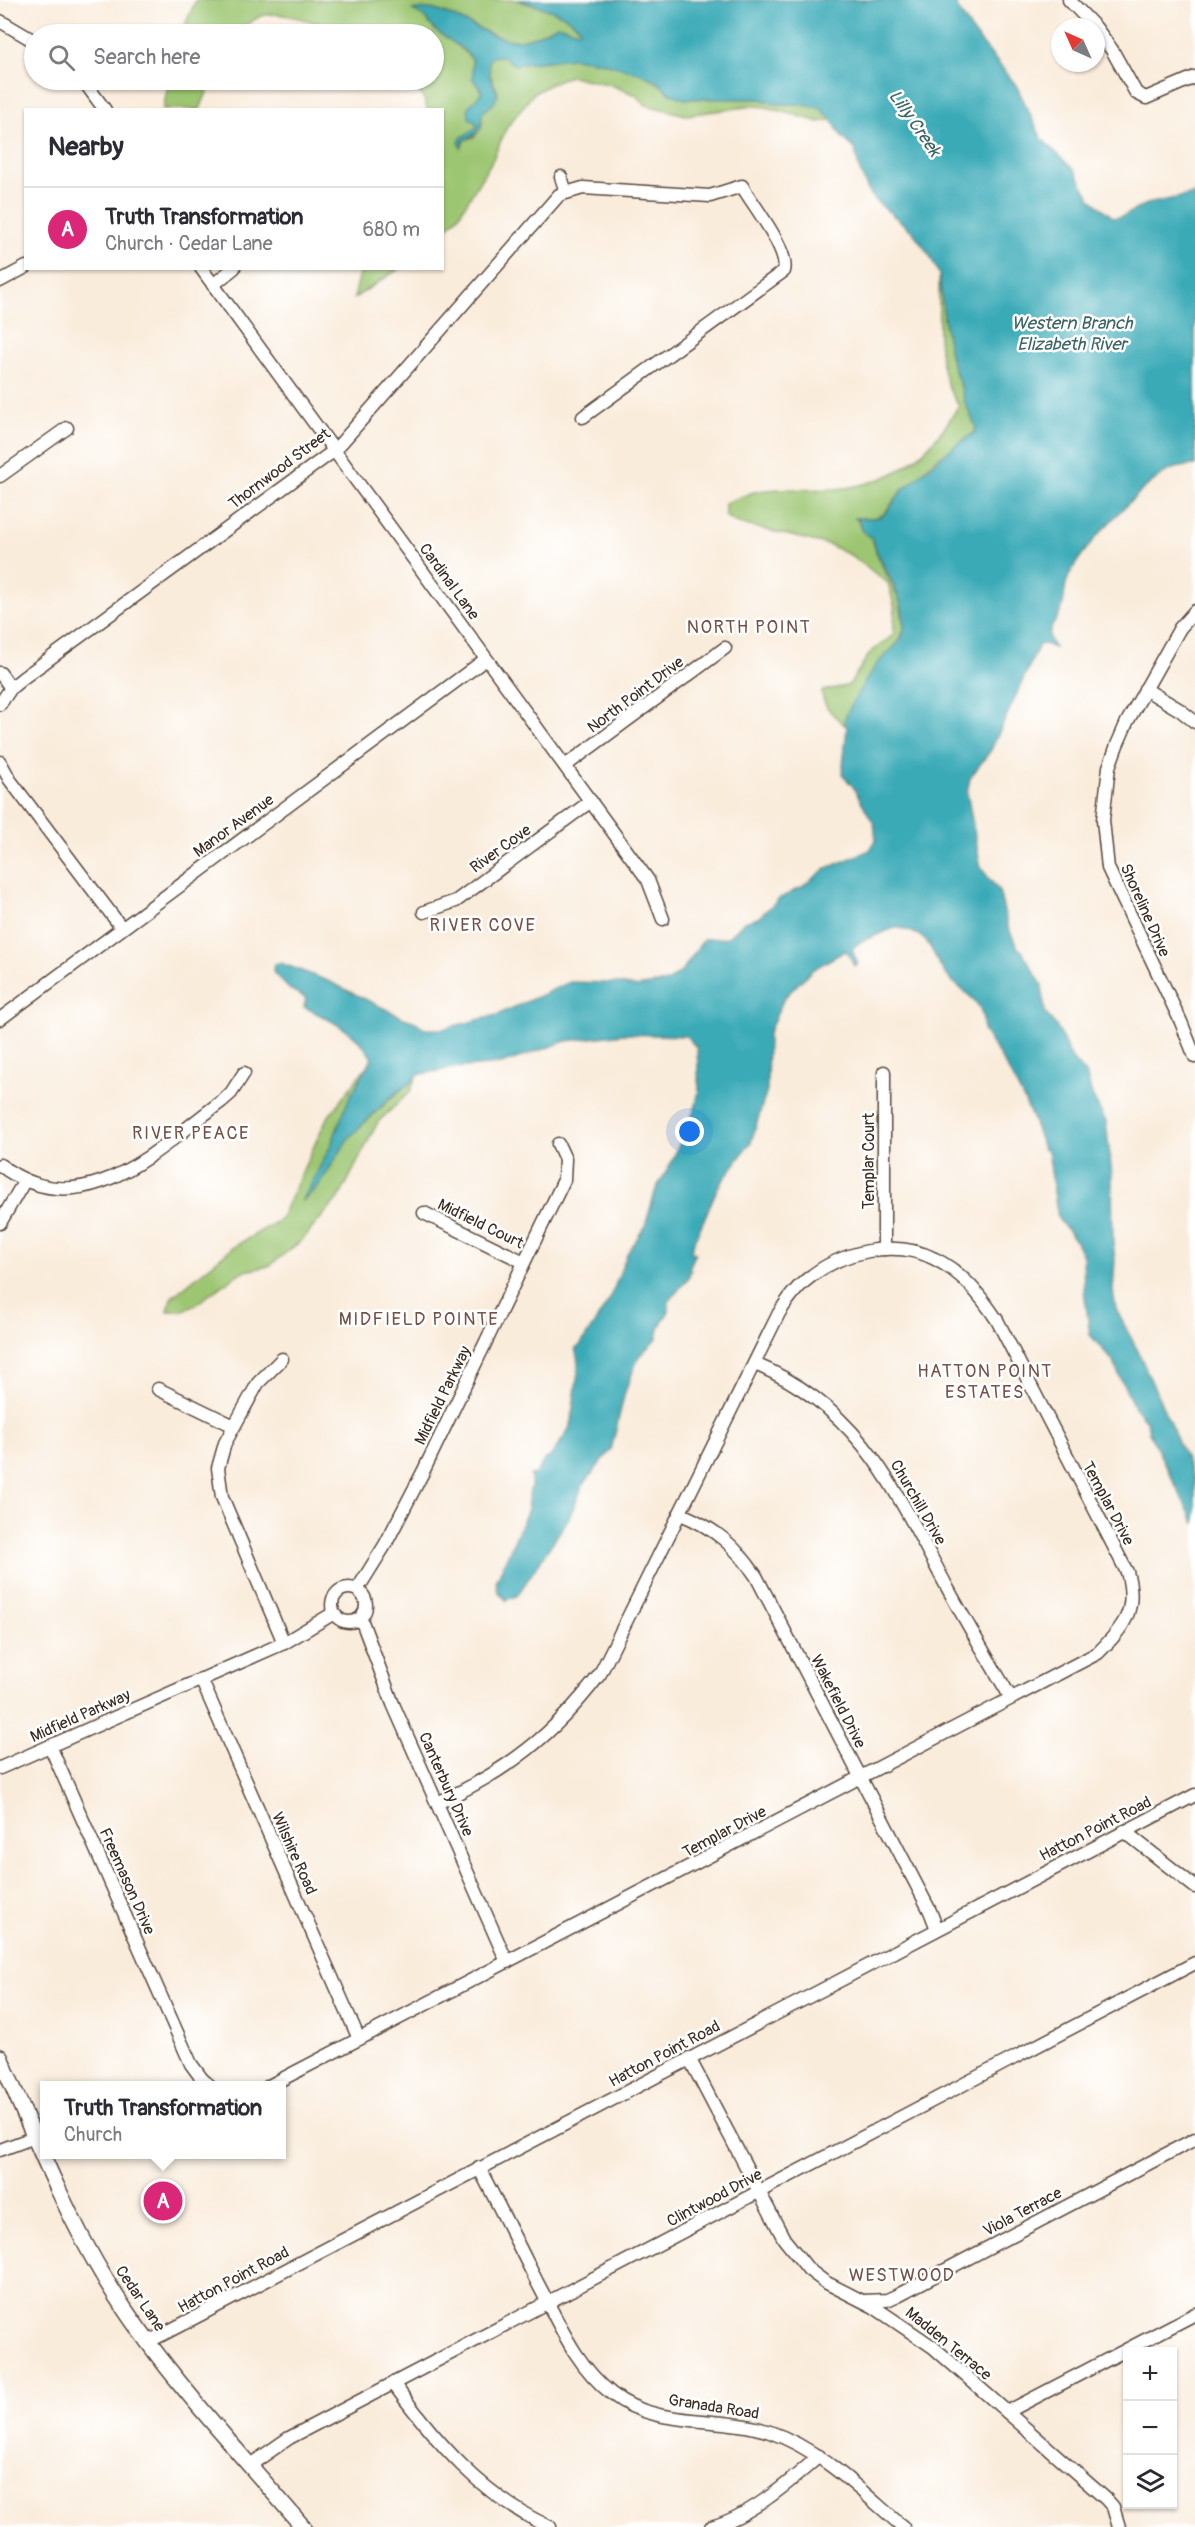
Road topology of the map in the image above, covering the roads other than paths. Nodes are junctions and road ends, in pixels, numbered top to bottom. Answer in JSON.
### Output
{"nodes":[{"id":1,"x":1069,"y":0,"type":"edge"},
{"id":2,"x":1086,"y":18,"type":"edge"},
{"id":3,"x":0,"y":21,"type":"edge"},
{"id":4,"x":24,"y":35,"type":"edge"},
{"id":5,"x":1105,"y":40,"type":"edge"},
{"id":6,"x":1195,"y":77,"type":"edge"},
{"id":7,"x":92,"y":90,"type":"edge"},
{"id":8,"x":104,"y":108,"type":"edge"},
{"id":9,"x":561,"y":177,"type":"dead end"},
{"id":10,"x":566,"y":192,"type":"junction"},
{"id":11,"x":24,"y":268,"type":"edge"},
{"id":12,"x":202,"y":270,"type":"edge"},
{"id":13,"x":232,"y":270,"type":"edge"},
{"id":14,"x":0,"y":281,"type":"edge"},
{"id":15,"x":213,"y":285,"type":"junction"},
{"id":16,"x":583,"y":417,"type":"dead end"},
{"id":17,"x":67,"y":428,"type":"dead end"},
{"id":18,"x":335,"y":450,"type":"junction"},
{"id":19,"x":0,"y":476,"type":"edge"},
{"id":20,"x":1195,"y":611,"type":"edge"},
{"id":21,"x":725,"y":648,"type":"dead end"},
{"id":22,"x":486,"y":659,"type":"junction"},
{"id":23,"x":0,"y":673,"type":"edge"},
{"id":24,"x":11,"y":688,"type":"junction"},
{"id":25,"x":1145,"y":689,"type":"junction"},
{"id":26,"x":0,"y":704,"type":"edge"},
{"id":27,"x":1195,"y":722,"type":"edge"},
{"id":28,"x":0,"y":765,"type":"edge"},
{"id":29,"x":565,"y":766,"type":"junction"},
{"id":30,"x":591,"y":801,"type":"junction"},
{"id":31,"x":424,"y":912,"type":"dead end"},
{"id":32,"x":663,"y":919,"type":"dead end"},
{"id":33,"x":121,"y":927,"type":"junction"},
{"id":34,"x":0,"y":1019,"type":"edge"},
{"id":35,"x":1195,"y":1058,"type":"edge"},
{"id":36,"x":884,"y":1072,"type":"dead end"},
{"id":37,"x":244,"y":1073,"type":"dead end"},
{"id":38,"x":558,"y":1144,"type":"dead end"},
{"id":39,"x":0,"y":1165,"type":"edge"},
{"id":40,"x":25,"y":1180,"type":"junction"},
{"id":41,"x":424,"y":1213,"type":"dead end"},
{"id":42,"x":0,"y":1222,"type":"edge"},
{"id":43,"x":884,"y":1249,"type":"junction"},
{"id":44,"x":524,"y":1262,"type":"junction"},
{"id":45,"x":282,"y":1359,"type":"dead end"},
{"id":46,"x":754,"y":1364,"type":"junction"},
{"id":47,"x":158,"y":1389,"type":"dead end"},
{"id":48,"x":234,"y":1426,"type":"junction"},
{"id":49,"x":681,"y":1514,"type":"junction"},
{"id":50,"x":357,"y":1590,"type":"junction"},
{"id":51,"x":334,"y":1613,"type":"junction"},
{"id":52,"x":361,"y":1619,"type":"junction"},
{"id":53,"x":284,"y":1643,"type":"junction"},
{"id":54,"x":201,"y":1679,"type":"junction"},
{"id":55,"x":1011,"y":1698,"type":"junction"},
{"id":56,"x":50,"y":1746,"type":"junction"},
{"id":57,"x":0,"y":1768,"type":"edge"},
{"id":58,"x":860,"y":1777,"type":"junction"},
{"id":59,"x":1195,"y":1795,"type":"edge"},
{"id":60,"x":437,"y":1803,"type":"junction"},
{"id":61,"x":1124,"y":1832,"type":"junction"},
{"id":62,"x":1195,"y":1887,"type":"edge"},
{"id":63,"x":937,"y":1929,"type":"junction"},
{"id":64,"x":507,"y":1962,"type":"junction"},
{"id":65,"x":1195,"y":1963,"type":"edge"},
{"id":66,"x":359,"y":2039,"type":"junction"},
{"id":67,"x":0,"y":2057,"type":"edge"},
{"id":68,"x":689,"y":2058,"type":"junction"},
{"id":69,"x":206,"y":2081,"type":"edge"},
{"id":70,"x":277,"y":2081,"type":"edge"},
{"id":71,"x":34,"y":2137,"type":"junction"},
{"id":72,"x":1195,"y":2139,"type":"edge"},
{"id":73,"x":0,"y":2150,"type":"edge"},
{"id":74,"x":40,"y":2150,"type":"edge"},
{"id":75,"x":44,"y":2159,"type":"edge"},
{"id":76,"x":479,"y":2168,"type":"junction"},
{"id":77,"x":759,"y":2192,"type":"junction"},
{"id":78,"x":862,"y":2300,"type":"junction"},
{"id":79,"x":548,"y":2302,"type":"junction"},
{"id":80,"x":1195,"y":2314,"type":"edge"},
{"id":81,"x":148,"y":2342,"type":"junction"},
{"id":82,"x":393,"y":2383,"type":"junction"},
{"id":83,"x":1007,"y":2412,"type":"junction"},
{"id":84,"x":819,"y":2456,"type":"junction"},
{"id":85,"x":250,"y":2465,"type":"junction"},
{"id":86,"x":303,"y":2527,"type":"edge"},
{"id":87,"x":550,"y":2527,"type":"edge"},
{"id":88,"x":711,"y":2527,"type":"edge"},
{"id":89,"x":903,"y":2527,"type":"edge"},
{"id":90,"x":1119,"y":2527,"type":"edge"}],
"edges":[{"from":1,"to":2,"type":"street"},
{"from":3,"to":4,"type":"street"},
{"from":5,"to":6,"type":"street"},
{"from":7,"to":8,"type":"street"},
{"from":9,"to":10,"type":"street"},
{"from":10,"to":16,"type":"street"},
{"from":10,"to":18,"type":"street","name":"Thornwood Street"},
{"from":11,"to":14,"type":"street"},
{"from":12,"to":15,"type":"street","name":"Cardinal Lane"},
{"from":13,"to":15,"type":"street"},
{"from":15,"to":18,"type":"street","name":"Cardinal Lane"},
{"from":17,"to":19,"type":"street"},
{"from":18,"to":22,"type":"street","name":"Cardinal Lane"},
{"from":18,"to":24,"type":"street","name":"Thornwood Street"},
{"from":20,"to":25,"type":"street","name":"Shoreline Drive"},
{"from":21,"to":29,"type":"street","name":"North Point Drive"},
{"from":22,"to":29,"type":"street","name":"Cardinal Lane"},
{"from":22,"to":33,"type":"street","name":"Manor Avenue"},
{"from":23,"to":24,"type":"street"},
{"from":24,"to":26,"type":"street","name":"Thornwood Street"},
{"from":25,"to":27,"type":"street"},
{"from":25,"to":35,"type":"street","name":"Shoreline Drive"},
{"from":28,"to":33,"type":"street"},
{"from":29,"to":30,"type":"street","name":"Cardinal Lane"},
{"from":30,"to":31,"type":"street","name":"River Cove"},
{"from":30,"to":32,"type":"street","name":"Cardinal Lane"},
{"from":33,"to":34,"type":"street","name":"Manor Avenue"},
{"from":36,"to":43,"type":"street","name":"Templar Court"},
{"from":37,"to":40,"type":"street"},
{"from":38,"to":44,"type":"street","name":"Midfield Parkway"},
{"from":39,"to":40,"type":"street"},
{"from":40,"to":42,"type":"street"},
{"from":41,"to":44,"type":"street","name":"Midfield Court"},
{"from":43,"to":46,"type":"street","name":"Templar Drive"},
{"from":43,"to":55,"type":"street","name":"Templar Drive"},
{"from":44,"to":50,"type":"street","name":"Midfield Parkway"},
{"from":45,"to":48,"type":"street"},
{"from":46,"to":49,"type":"street","name":"Templar Drive"},
{"from":46,"to":55,"type":"street","name":"Churchill Drive"},
{"from":47,"to":48,"type":"street"},
{"from":48,"to":53,"type":"street"},
{"from":49,"to":58,"type":"street","name":"Wakefield Drive"},
{"from":49,"to":60,"type":"street","name":"Templar Drive"},
{"from":50,"to":51,"type":"street"},
{"from":50,"to":52,"type":"street"},
{"from":51,"to":52,"type":"street"},
{"from":51,"to":53,"type":"street","name":"Midfield Parkway"},
{"from":52,"to":60,"type":"street","name":"Canterbury Drive"},
{"from":53,"to":54,"type":"street","name":"Midfield Parkway"},
{"from":54,"to":56,"type":"street","name":"Midfield Parkway"},
{"from":54,"to":66,"type":"street","name":"Wilshire Road"},
{"from":55,"to":58,"type":"street","name":"Templar Drive"},
{"from":56,"to":57,"type":"street","name":"Midfield Parkway"},
{"from":56,"to":69,"type":"street","name":"Freemason Drive"},
{"from":58,"to":63,"type":"street","name":"Wakefield Drive"},
{"from":58,"to":64,"type":"street","name":"Templar Drive"},
{"from":59,"to":61,"type":"street","name":"Hatton Point Road"},
{"from":60,"to":64,"type":"street","name":"Canterbury Drive"},
{"from":61,"to":62,"type":"street"},
{"from":61,"to":63,"type":"street","name":"Hatton Point Road"},
{"from":63,"to":68,"type":"street","name":"Hatton Point Road"},
{"from":64,"to":66,"type":"street","name":"Templar Drive"},
{"from":65,"to":77,"type":"street","name":"Clintwood Drive"},
{"from":66,"to":70,"type":"street","name":"Templar Drive"},
{"from":67,"to":71,"type":"main road","name":"Cedar Lane"},
{"from":68,"to":76,"type":"street","name":"Hatton Point Road"},
{"from":68,"to":77,"type":"street","name":"Madden Terrace"},
{"from":71,"to":73,"type":"street"},
{"from":71,"to":74,"type":"main road","name":"Cedar Lane"},
{"from":72,"to":78,"type":"street","name":"Viola Terrace"},
{"from":75,"to":81,"type":"main road","name":"Cedar Lane"},
{"from":76,"to":79,"type":"street","name":"Granada Road"},
{"from":76,"to":81,"type":"street","name":"Hatton Point Road"},
{"from":77,"to":78,"type":"street","name":"Madden Terrace"},
{"from":77,"to":79,"type":"street","name":"Clintwood Drive"},
{"from":78,"to":83,"type":"street","name":"Madden Terrace"},
{"from":79,"to":82,"type":"street","name":"Clintwood Drive"},
{"from":79,"to":84,"type":"street","name":"Granada Road"},
{"from":80,"to":83,"type":"street"},
{"from":81,"to":85,"type":"main road","name":"Cedar Lane"},
{"from":82,"to":85,"type":"street","name":"Clintwood Drive"},
{"from":82,"to":87,"type":"street"},
{"from":83,"to":90,"type":"street","name":"Madden Terrace"},
{"from":84,"to":88,"type":"street"},
{"from":84,"to":89,"type":"street","name":"Granada Road"},
{"from":85,"to":86,"type":"main road","name":"Cedar Lane"}]}
